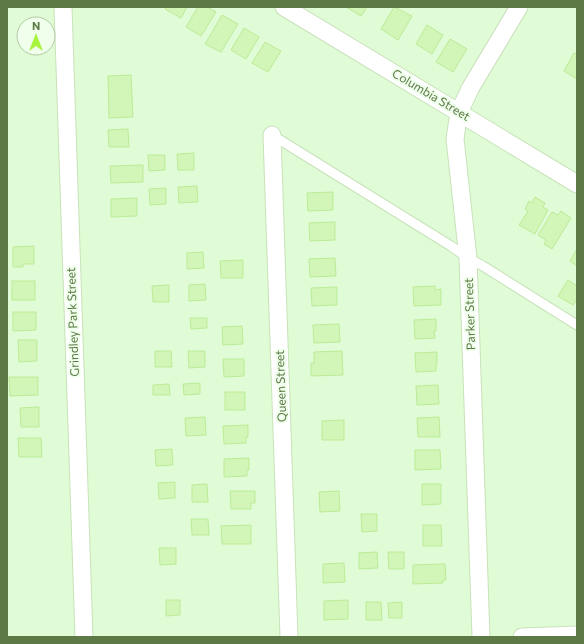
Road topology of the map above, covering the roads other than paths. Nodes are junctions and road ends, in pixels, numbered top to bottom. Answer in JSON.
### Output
{"nodes":[{"id":1,"x":63,"y":7,"type":"edge"},
{"id":2,"x":284,"y":7,"type":"edge"},
{"id":3,"x":518,"y":7,"type":"edge"},
{"id":4,"x":459,"y":112,"type":"junction"},
{"id":5,"x":272,"y":135,"type":"joint"},
{"id":6,"x":577,"y":184,"type":"edge"},
{"id":7,"x":468,"y":258,"type":"junction"},
{"id":8,"x":577,"y":325,"type":"edge"},
{"id":9,"x":577,"y":635,"type":"edge"},
{"id":10,"x":84,"y":637,"type":"edge"},
{"id":11,"x":289,"y":637,"type":"edge"},
{"id":12,"x":481,"y":637,"type":"edge"},
{"id":13,"x":522,"y":637,"type":"edge"}],
"edges":[{"from":1,"to":10,"type":"street","name":"Grindley Park Street"},
{"from":2,"to":4,"type":"street","name":"Columbia Street"},
{"from":3,"to":4,"type":"street","name":"Parker Street"},
{"from":4,"to":6,"type":"street","name":"Columbia Street"},
{"from":4,"to":7,"type":"street","name":"Parker Street"},
{"from":5,"to":7,"type":"lane"},
{"from":5,"to":11,"type":"street","name":"Queen Street"},
{"from":7,"to":8,"type":"lane"},
{"from":7,"to":12,"type":"street","name":"Parker Street"},
{"from":9,"to":13,"type":"street"}]}
